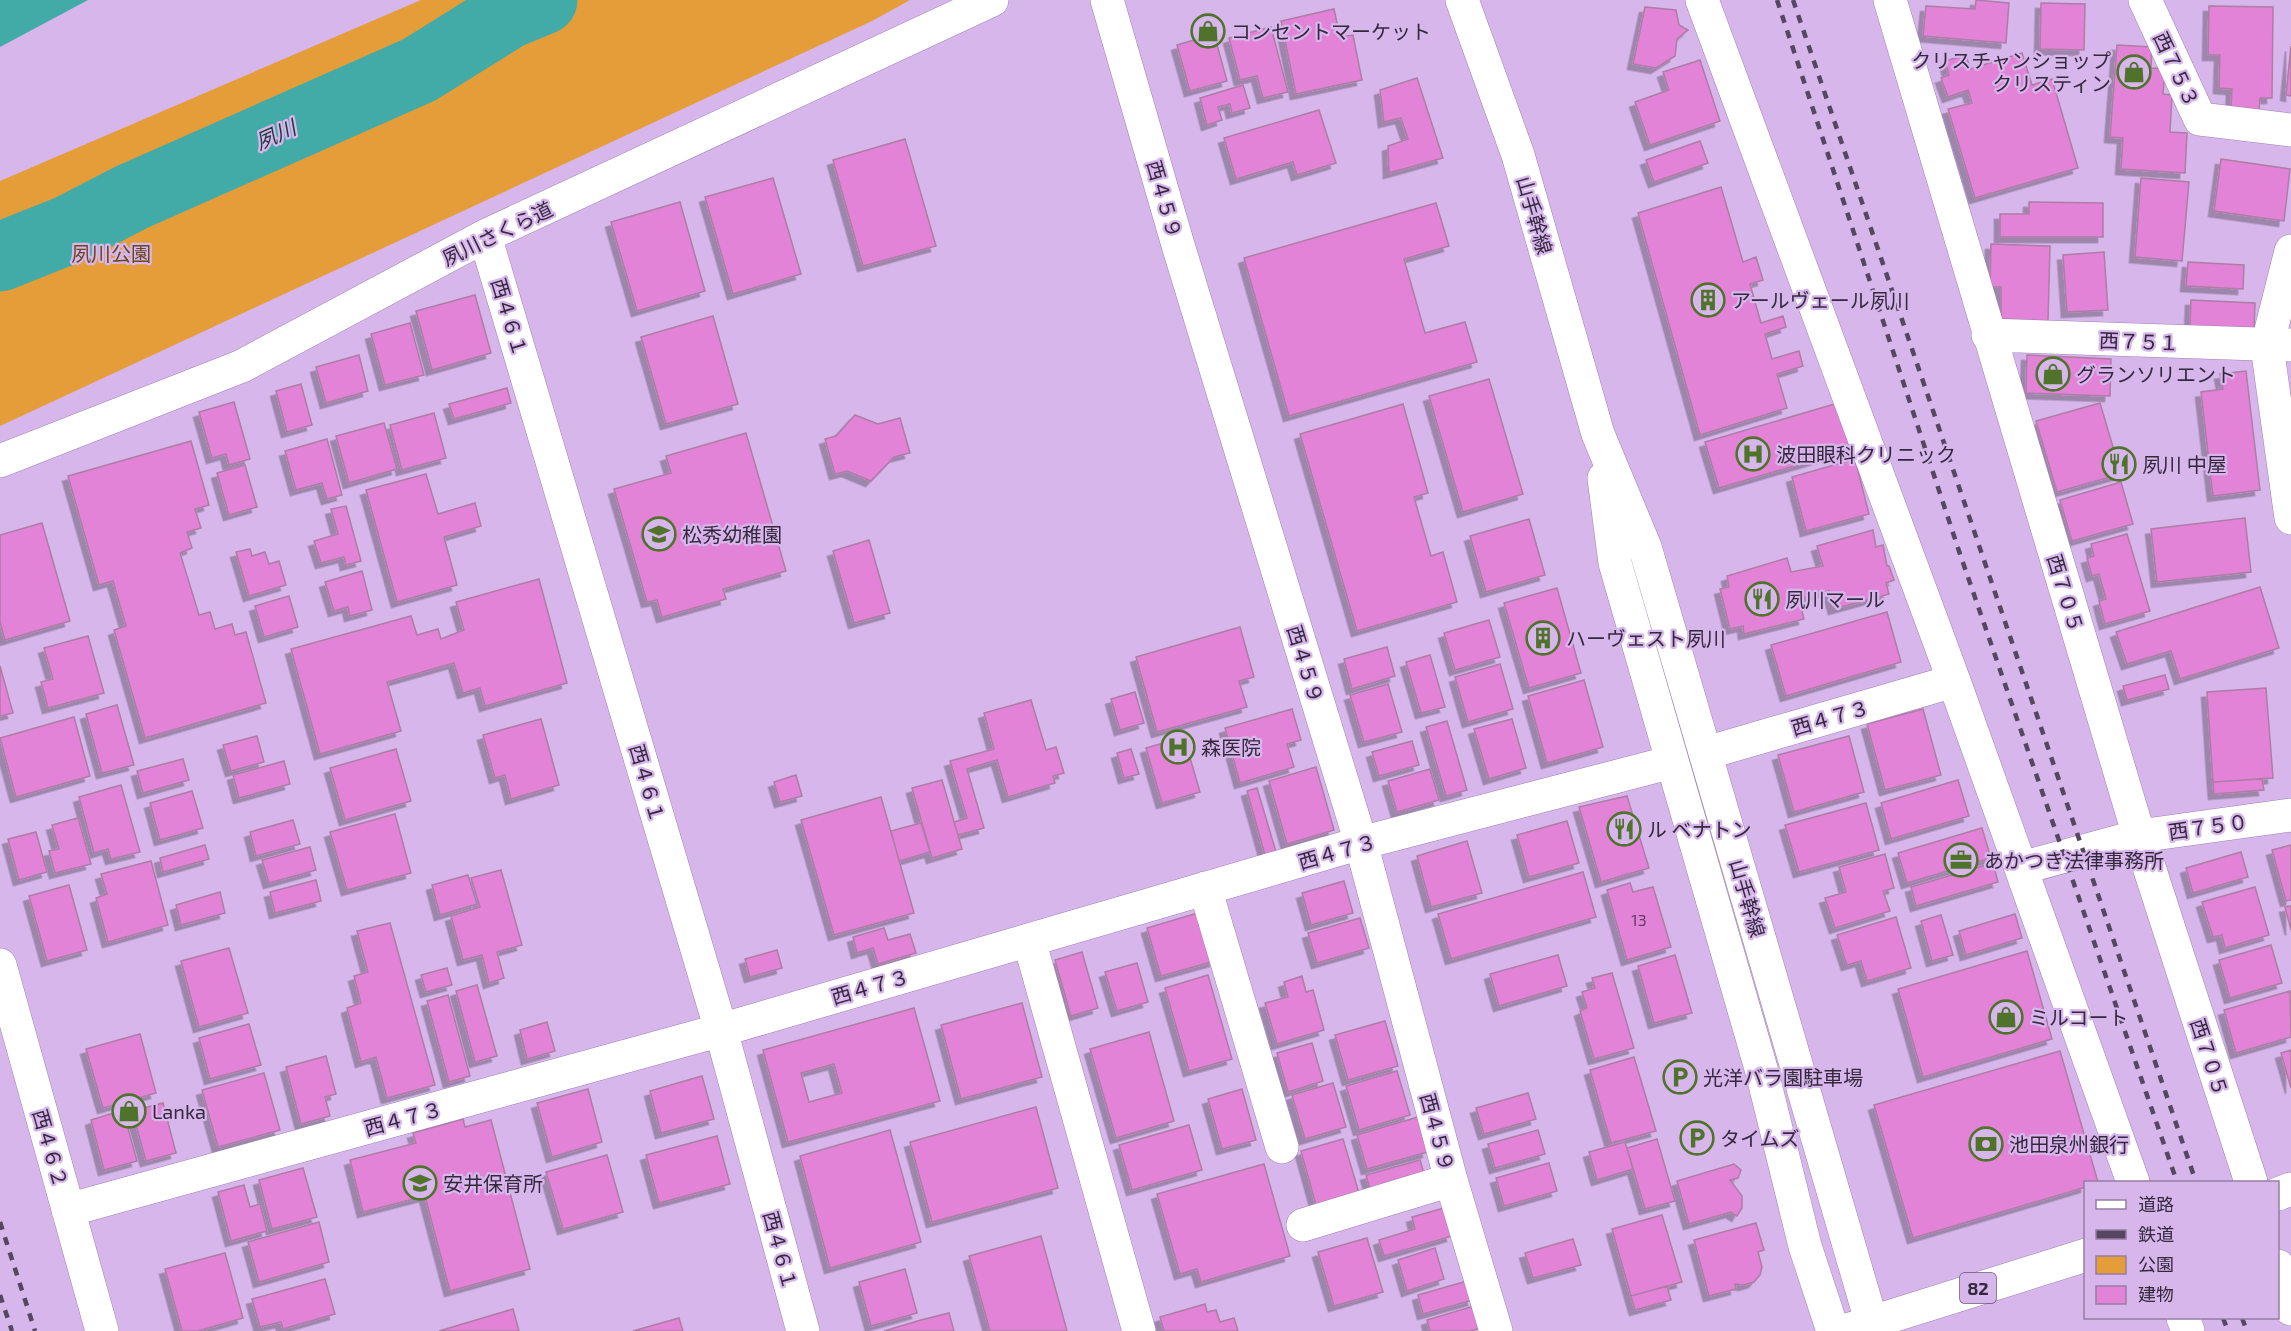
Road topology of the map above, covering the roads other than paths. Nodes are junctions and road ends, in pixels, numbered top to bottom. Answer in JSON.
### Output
{"nodes":[{"id":1,"x":992,"y":0,"type":"edge"},
{"id":2,"x":1107,"y":0,"type":"edge"},
{"id":3,"x":1462,"y":0,"type":"edge"},
{"id":4,"x":1702,"y":0,"type":"edge"},
{"id":5,"x":1890,"y":0,"type":"edge"},
{"id":6,"x":2145,"y":0,"type":"edge"},
{"id":7,"x":2291,"y":130,"type":"edge"},
{"id":8,"x":485,"y":236,"type":"junction"},
{"id":9,"x":2291,"y":251,"type":"edge"},
{"id":10,"x":1988,"y":335,"type":"junction"},
{"id":11,"x":2279,"y":345,"type":"edge"},
{"id":12,"x":1598,"y":434,"type":"junction"},
{"id":13,"x":0,"y":461,"type":"edge"},
{"id":14,"x":2291,"y":518,"type":"edge"},
{"id":15,"x":1954,"y":681,"type":"junction"},
{"id":16,"x":1706,"y":753,"type":"junction"},
{"id":17,"x":1672,"y":762,"type":"junction"},
{"id":18,"x":2291,"y":815,"type":"edge"},
{"id":19,"x":2139,"y":836,"type":"junction"},
{"id":20,"x":1361,"y":843,"type":"junction"},
{"id":21,"x":2021,"y":868,"type":"junction"},
{"id":22,"x":1205,"y":888,"type":"junction"},
{"id":23,"x":1029,"y":940,"type":"junction"},
{"id":24,"x":0,"y":965,"type":"edge"},
{"id":25,"x":721,"y":1030,"type":"junction"},
{"id":26,"x":1282,"y":1147,"type":"dead end"},
{"id":27,"x":1451,"y":1180,"type":"junction"},
{"id":28,"x":2133,"y":1181,"type":"edge"},
{"id":29,"x":2251,"y":1181,"type":"edge"},
{"id":30,"x":68,"y":1210,"type":"junction"},
{"id":31,"x":1303,"y":1225,"type":"dead end"},
{"id":32,"x":2084,"y":1255,"type":"edge"},
{"id":33,"x":2279,"y":1272,"type":"edge"},
{"id":34,"x":2291,"y":1309,"type":"edge"},
{"id":35,"x":1864,"y":1328,"type":"edge"},
{"id":36,"x":102,"y":1331,"type":"edge"},
{"id":37,"x":803,"y":1331,"type":"edge"},
{"id":38,"x":1139,"y":1331,"type":"edge"},
{"id":39,"x":1496,"y":1331,"type":"edge"},
{"id":40,"x":1833,"y":1331,"type":"edge"}],
"edges":[{"from":1,"to":8,"type":"street","name":"夙川さくら道"},
{"from":2,"to":20,"type":"street","name":"西４５９"},
{"from":3,"to":12,"type":"street","name":"山手幹線"},
{"from":4,"to":15,"type":"street"},
{"from":5,"to":10,"type":"street","name":"西７０５"},
{"from":6,"to":7,"type":"street","name":"西７５３"},
{"from":8,"to":13,"type":"street","name":"夙川さくら道"},
{"from":8,"to":25,"type":"street","name":"西４６１"},
{"from":9,"to":11,"type":"street"},
{"from":10,"to":11,"type":"street","name":"西７５１"},
{"from":10,"to":19,"type":"street","name":"西７０５"},
{"from":11,"to":14,"type":"street"},
{"from":12,"to":16,"type":"street","name":"山手幹線"},
{"from":12,"to":17,"type":"street","name":"山手幹線"},
{"from":15,"to":16,"type":"street","name":"西４７３"},
{"from":15,"to":21,"type":"street"},
{"from":16,"to":35,"type":"street","name":"山手幹線"},
{"from":17,"to":20,"type":"street","name":"西４７３"},
{"from":17,"to":40,"type":"street","name":"山手幹線"},
{"from":18,"to":19,"type":"street","name":"西７５０"},
{"from":19,"to":21,"type":"street","name":"西７５０"},
{"from":19,"to":29,"type":"street","name":"西７０５"},
{"from":20,"to":22,"type":"street","name":"西４７３"},
{"from":20,"to":27,"type":"street","name":"西４５９"},
{"from":21,"to":28,"type":"street"},
{"from":22,"to":23,"type":"street","name":"西４７３"},
{"from":22,"to":26,"type":"street"},
{"from":23,"to":25,"type":"street","name":"西４７３"},
{"from":23,"to":38,"type":"street"},
{"from":24,"to":30,"type":"street","name":"西４６２"},
{"from":25,"to":30,"type":"street","name":"西４７３"},
{"from":25,"to":37,"type":"street","name":"西４６１"},
{"from":27,"to":31,"type":"street"},
{"from":27,"to":39,"type":"street","name":"西４５９"},
{"from":30,"to":36,"type":"street","name":"西４６２"},
{"from":32,"to":35,"type":"street","number":"82"},
{"from":33,"to":34,"type":"street"}]}
